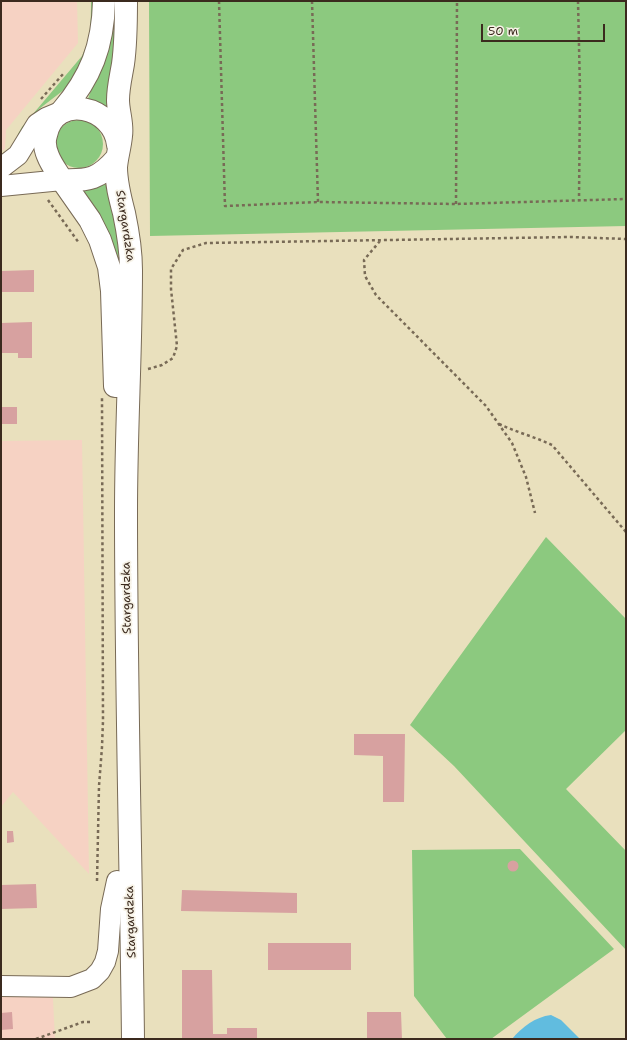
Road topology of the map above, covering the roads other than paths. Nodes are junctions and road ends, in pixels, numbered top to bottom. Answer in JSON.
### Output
{"nodes":[{"id":1,"x":104,"y":1,"type":"edge"},
{"id":2,"x":126,"y":1,"type":"edge"},
{"id":3,"x":60,"y":112,"type":"junction"},
{"id":4,"x":118,"y":154,"type":"junction"},
{"id":5,"x":1,"y":168,"type":"edge"},
{"id":6,"x":62,"y":180,"type":"junction"},
{"id":7,"x":1,"y":186,"type":"edge"},
{"id":8,"x":117,"y":881,"type":"junction"},
{"id":9,"x":1,"y":986,"type":"edge"},
{"id":10,"x":119,"y":1039,"type":"edge"},
{"id":11,"x":133,"y":1039,"type":"edge"}],
"edges":[{"from":1,"to":3,"type":"main road","name":"Stargardzka"},
{"from":2,"to":4,"type":"main road","name":"Stargardzka"},
{"from":3,"to":4,"type":"main road","name":"Stargardzka"},
{"from":3,"to":5,"type":"lane"},
{"from":3,"to":6,"type":"main road","name":"Stargardzka"},
{"from":4,"to":6,"type":"main road"},
{"from":4,"to":11,"type":"main road","name":"Stargardzka"},
{"from":6,"to":7,"type":"lane"},
{"from":6,"to":8,"type":"main road","name":"Stargardzka"},
{"from":8,"to":9,"type":"lane"},
{"from":8,"to":10,"type":"main road","name":"Stargardzka"}]}
